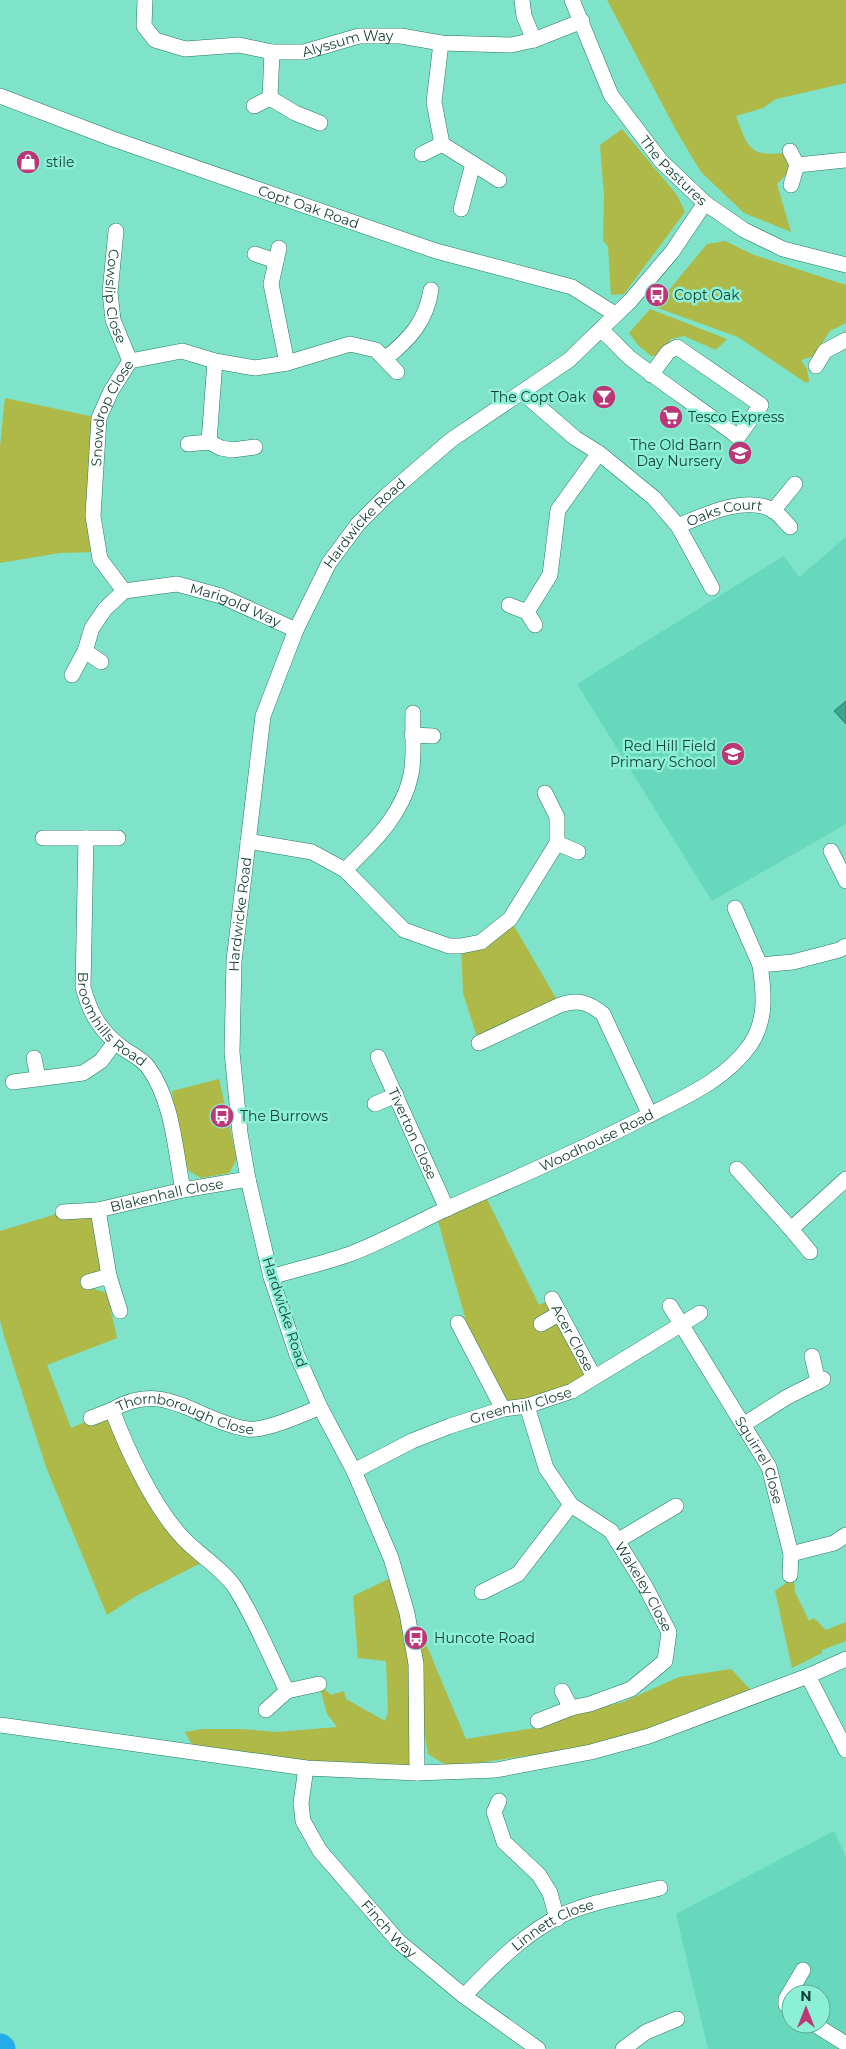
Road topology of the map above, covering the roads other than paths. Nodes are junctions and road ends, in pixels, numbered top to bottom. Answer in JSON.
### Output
{"nodes":[{"id":1,"x":145,"y":0,"type":"edge"},
{"id":2,"x":522,"y":0,"type":"edge"},
{"id":3,"x":572,"y":0,"type":"edge"},
{"id":4,"x":582,"y":20,"type":"junction"},
{"id":5,"x":534,"y":40,"type":"junction"},
{"id":6,"x":441,"y":43,"type":"junction"},
{"id":7,"x":272,"y":52,"type":"junction"},
{"id":8,"x":0,"y":96,"type":"edge"},
{"id":9,"x":270,"y":98,"type":"junction"},
{"id":10,"x":254,"y":106,"type":"dead end"},
{"id":11,"x":320,"y":123,"type":"dead end"},
{"id":12,"x":442,"y":144,"type":"junction"},
{"id":13,"x":790,"y":151,"type":"dead end"},
{"id":14,"x":422,"y":154,"type":"dead end"},
{"id":15,"x":846,"y":160,"type":"edge"},
{"id":16,"x":473,"y":164,"type":"junction"},
{"id":17,"x":798,"y":165,"type":"junction"},
{"id":18,"x":499,"y":180,"type":"dead end"},
{"id":19,"x":791,"y":185,"type":"dead end"},
{"id":20,"x":705,"y":203,"type":"junction"},
{"id":21,"x":461,"y":209,"type":"dead end"},
{"id":22,"x":116,"y":231,"type":"dead end"},
{"id":23,"x":255,"y":254,"type":"dead end"},
{"id":24,"x":846,"y":265,"type":"edge"},
{"id":25,"x":431,"y":290,"type":"dead end"},
{"id":26,"x":615,"y":314,"type":"junction"},
{"id":27,"x":600,"y":330,"type":"junction"},
{"id":28,"x":846,"y":340,"type":"edge"},
{"id":29,"x":386,"y":358,"type":"junction"},
{"id":30,"x":130,"y":361,"type":"junction"},
{"id":31,"x":215,"y":361,"type":"junction"},
{"id":32,"x":286,"y":363,"type":"junction"},
{"id":33,"x":816,"y":366,"type":"dead end"},
{"id":34,"x":397,"y":372,"type":"dead end"},
{"id":35,"x":651,"y":375,"type":"junction"},
{"id":36,"x":523,"y":393,"type":"junction"},
{"id":37,"x":209,"y":442,"type":"junction"},
{"id":38,"x":188,"y":444,"type":"dead end"},
{"id":39,"x":255,"y":447,"type":"dead end"},
{"id":40,"x":599,"y":453,"type":"junction"},
{"id":41,"x":795,"y":484,"type":"dead end"},
{"id":42,"x":773,"y":510,"type":"junction"},
{"id":43,"x":678,"y":526,"type":"junction"},
{"id":44,"x":790,"y":527,"type":"dead end"},
{"id":45,"x":712,"y":588,"type":"dead end"},
{"id":46,"x":124,"y":591,"type":"junction"},
{"id":47,"x":509,"y":605,"type":"dead end"},
{"id":48,"x":296,"y":630,"type":"junction"},
{"id":49,"x":85,"y":651,"type":"junction"},
{"id":50,"x":101,"y":662,"type":"dead end"},
{"id":51,"x":72,"y":675,"type":"dead end"},
{"id":52,"x":413,"y":713,"type":"dead end"},
{"id":53,"x":412,"y":734,"type":"junction"},
{"id":54,"x":433,"y":736,"type":"dead end"},
{"id":55,"x":545,"y":793,"type":"dead end"},
{"id":56,"x":43,"y":838,"type":"dead end"},
{"id":57,"x":86,"y":838,"type":"junction"},
{"id":58,"x":118,"y":838,"type":"dead end"},
{"id":59,"x":248,"y":840,"type":"junction"},
{"id":60,"x":558,"y":843,"type":"junction"},
{"id":61,"x":831,"y":851,"type":"dead end"},
{"id":62,"x":578,"y":852,"type":"dead end"},
{"id":63,"x":345,"y":870,"type":"junction"},
{"id":64,"x":846,"y":881,"type":"edge"},
{"id":65,"x":735,"y":908,"type":"dead end"},
{"id":66,"x":846,"y":946,"type":"edge"},
{"id":67,"x":760,"y":965,"type":"junction"},
{"id":68,"x":115,"y":1042,"type":"junction"},
{"id":69,"x":479,"y":1043,"type":"dead end"},
{"id":70,"x":378,"y":1057,"type":"dead end"},
{"id":71,"x":34,"y":1058,"type":"dead end"},
{"id":72,"x":38,"y":1078,"type":"junction"},
{"id":73,"x":13,"y":1082,"type":"dead end"},
{"id":74,"x":396,"y":1096,"type":"junction"},
{"id":75,"x":375,"y":1104,"type":"dead end"},
{"id":76,"x":650,"y":1115,"type":"junction"},
{"id":77,"x":737,"y":1169,"type":"dead end"},
{"id":78,"x":248,"y":1179,"type":"junction"},
{"id":79,"x":846,"y":1179,"type":"edge"},
{"id":80,"x":183,"y":1190,"type":"junction"},
{"id":81,"x":448,"y":1209,"type":"junction"},
{"id":82,"x":98,"y":1210,"type":"junction"},
{"id":83,"x":64,"y":1212,"type":"dead end"},
{"id":84,"x":791,"y":1229,"type":"junction"},
{"id":85,"x":810,"y":1252,"type":"dead end"},
{"id":86,"x":109,"y":1276,"type":"junction"},
{"id":87,"x":271,"y":1277,"type":"junction"},
{"id":88,"x":88,"y":1282,"type":"dead end"},
{"id":89,"x":552,"y":1299,"type":"dead end"},
{"id":90,"x":670,"y":1306,"type":"dead end"},
{"id":91,"x":120,"y":1311,"type":"dead end"},
{"id":92,"x":560,"y":1314,"type":"junction"},
{"id":93,"x":700,"y":1314,"type":"dead end"},
{"id":94,"x":458,"y":1323,"type":"dead end"},
{"id":95,"x":541,"y":1324,"type":"dead end"},
{"id":96,"x":681,"y":1324,"type":"junction"},
{"id":97,"x":812,"y":1356,"type":"dead end"},
{"id":98,"x":594,"y":1377,"type":"junction"},
{"id":99,"x":526,"y":1406,"type":"junction"},
{"id":100,"x":320,"y":1407,"type":"junction"},
{"id":101,"x":503,"y":1409,"type":"junction"},
{"id":102,"x":112,"y":1410,"type":"junction"},
{"id":103,"x":91,"y":1418,"type":"dead end"},
{"id":104,"x":743,"y":1425,"type":"junction"},
{"id":105,"x":354,"y":1471,"type":"junction"},
{"id":106,"x":570,"y":1505,"type":"junction"},
{"id":107,"x":676,"y":1506,"type":"dead end"},
{"id":108,"x":846,"y":1535,"type":"edge"},
{"id":109,"x":617,"y":1541,"type":"junction"},
{"id":110,"x":791,"y":1554,"type":"junction"},
{"id":111,"x":790,"y":1575,"type":"dead end"},
{"id":112,"x":482,"y":1592,"type":"dead end"},
{"id":113,"x":846,"y":1659,"type":"edge"},
{"id":114,"x":808,"y":1676,"type":"junction"},
{"id":115,"x":319,"y":1684,"type":"dead end"},
{"id":116,"x":287,"y":1691,"type":"junction"},
{"id":117,"x":562,"y":1691,"type":"dead end"},
{"id":118,"x":570,"y":1708,"type":"junction"},
{"id":119,"x":266,"y":1710,"type":"dead end"},
{"id":120,"x":538,"y":1721,"type":"dead end"},
{"id":121,"x":0,"y":1725,"type":"edge"},
{"id":122,"x":846,"y":1750,"type":"edge"},
{"id":123,"x":306,"y":1768,"type":"junction"},
{"id":124,"x":417,"y":1772,"type":"junction"},
{"id":125,"x":499,"y":1801,"type":"dead end"},
{"id":126,"x":660,"y":1888,"type":"dead end"},
{"id":127,"x":557,"y":1919,"type":"junction"},
{"id":128,"x":803,"y":1970,"type":"dead end"},
{"id":129,"x":795,"y":1984,"type":"edge"},
{"id":130,"x":464,"y":1996,"type":"junction"},
{"id":131,"x":677,"y":2019,"type":"dead end"},
{"id":132,"x":830,"y":2034,"type":"edge"},
{"id":133,"x":846,"y":2044,"type":"edge"},
{"id":134,"x":538,"y":2049,"type":"edge"},
{"id":135,"x":623,"y":2049,"type":"edge"}],
"edges":[{"from":1,"to":7,"type":"street","name":"Alyssum Way"},
{"from":2,"to":5,"type":"street"},
{"from":3,"to":4,"type":"street","name":"The Pastures"},
{"from":4,"to":5,"type":"street","name":"Alyssum Way"},
{"from":4,"to":20,"type":"street","name":"The Pastures"},
{"from":5,"to":6,"type":"street","name":"Alyssum Way"},
{"from":6,"to":7,"type":"street","name":"Alyssum Way"},
{"from":6,"to":12,"type":"street"},
{"from":7,"to":9,"type":"street"},
{"from":8,"to":26,"type":"street","name":"Copt Oak Road"},
{"from":9,"to":10,"type":"street"},
{"from":9,"to":11,"type":"street"},
{"from":12,"to":14,"type":"street"},
{"from":12,"to":16,"type":"street"},
{"from":13,"to":17,"type":"street"},
{"from":15,"to":17,"type":"street"},
{"from":16,"to":18,"type":"street"},
{"from":16,"to":21,"type":"street"},
{"from":17,"to":19,"type":"street"},
{"from":20,"to":24,"type":"street","name":"The Pastures"},
{"from":20,"to":26,"type":"street","name":"Hardwicke Road"},
{"from":22,"to":30,"type":"street","name":"Cowslip Close"},
{"from":23,"to":32,"type":"street"},
{"from":25,"to":29,"type":"street"},
{"from":26,"to":27,"type":"street","name":"Hardwicke Road"},
{"from":27,"to":35,"type":"street"},
{"from":27,"to":36,"type":"street","name":"Hardwicke Road"},
{"from":28,"to":33,"type":"street"},
{"from":29,"to":32,"type":"street","name":"Snowdrop Close"},
{"from":29,"to":34,"type":"street","name":"Snowdrop Close"},
{"from":30,"to":31,"type":"street","name":"Snowdrop Close"},
{"from":30,"to":46,"type":"street","name":"Snowdrop Close"},
{"from":31,"to":32,"type":"street","name":"Snowdrop Close"},
{"from":31,"to":37,"type":"street"},
{"from":35,"to":35,"type":"street"},
{"from":36,"to":40,"type":"street"},
{"from":36,"to":48,"type":"street","name":"Hardwicke Road"},
{"from":37,"to":38,"type":"street"},
{"from":37,"to":39,"type":"street"},
{"from":40,"to":43,"type":"street"},
{"from":40,"to":47,"type":"street"},
{"from":41,"to":42,"type":"street","name":"Oaks Court"},
{"from":42,"to":43,"type":"street","name":"Oaks Court"},
{"from":42,"to":44,"type":"street","name":"Oaks Court"},
{"from":43,"to":45,"type":"street"},
{"from":46,"to":48,"type":"street","name":"Marigold Way"},
{"from":46,"to":49,"type":"street"},
{"from":48,"to":59,"type":"street","name":"Hardwicke Road"},
{"from":49,"to":50,"type":"street"},
{"from":49,"to":51,"type":"street"},
{"from":52,"to":53,"type":"street"},
{"from":53,"to":54,"type":"street"},
{"from":53,"to":63,"type":"street"},
{"from":55,"to":60,"type":"street"},
{"from":56,"to":57,"type":"street"},
{"from":57,"to":58,"type":"street"},
{"from":57,"to":68,"type":"street","name":"Broomhills Road"},
{"from":59,"to":63,"type":"street"},
{"from":59,"to":78,"type":"street","name":"Hardwicke Road"},
{"from":60,"to":62,"type":"street"},
{"from":60,"to":63,"type":"street"},
{"from":61,"to":64,"type":"street"},
{"from":65,"to":67,"type":"street","name":"Woodhouse Road"},
{"from":66,"to":67,"type":"street"},
{"from":67,"to":76,"type":"street","name":"Woodhouse Road"},
{"from":68,"to":72,"type":"street"},
{"from":68,"to":80,"type":"street","name":"Broomhills Road"},
{"from":69,"to":76,"type":"street"},
{"from":70,"to":74,"type":"street","name":"Tiverton Close"},
{"from":71,"to":72,"type":"street"},
{"from":72,"to":73,"type":"street"},
{"from":74,"to":75,"type":"street"},
{"from":74,"to":81,"type":"street","name":"Tiverton Close"},
{"from":76,"to":81,"type":"street","name":"Woodhouse Road"},
{"from":77,"to":84,"type":"street"},
{"from":78,"to":80,"type":"street","name":"Blakenhall Close"},
{"from":78,"to":87,"type":"street","name":"Hardwicke Road"},
{"from":79,"to":84,"type":"street"},
{"from":80,"to":82,"type":"street","name":"Blakenhall Close"},
{"from":81,"to":87,"type":"street","name":"Woodhouse Road"},
{"from":82,"to":83,"type":"street"},
{"from":82,"to":86,"type":"street","name":"Blakenhall Close"},
{"from":84,"to":85,"type":"street"},
{"from":86,"to":88,"type":"street"},
{"from":86,"to":91,"type":"street","name":"Blakenhall Close"},
{"from":87,"to":100,"type":"street","name":"Hardwicke Road"},
{"from":89,"to":92,"type":"street","name":"Acer Close"},
{"from":90,"to":96,"type":"street","name":"Squirrel Close"},
{"from":92,"to":95,"type":"street"},
{"from":92,"to":98,"type":"street","name":"Acer Close"},
{"from":93,"to":96,"type":"street","name":"Greenhill Close"},
{"from":94,"to":101,"type":"street"},
{"from":96,"to":98,"type":"street","name":"Greenhill Close"},
{"from":96,"to":104,"type":"street","name":"Squirrel Close"},
{"from":97,"to":104,"type":"street"},
{"from":98,"to":99,"type":"street","name":"Greenhill Close"},
{"from":99,"to":101,"type":"street","name":"Greenhill Close"},
{"from":99,"to":106,"type":"street","name":"Wakeley Close"},
{"from":100,"to":102,"type":"street","name":"Thornborough Close"},
{"from":100,"to":105,"type":"street","name":"Hardwicke Road"},
{"from":101,"to":105,"type":"street","name":"Greenhill Close"},
{"from":102,"to":103,"type":"street"},
{"from":102,"to":116,"type":"street","name":"Thornborough Close"},
{"from":104,"to":110,"type":"street","name":"Squirrel Close"},
{"from":105,"to":124,"type":"street","name":"Hardwicke Road"},
{"from":106,"to":109,"type":"street","name":"Wakeley Close"},
{"from":106,"to":112,"type":"street"},
{"from":107,"to":109,"type":"street"},
{"from":108,"to":110,"type":"street"},
{"from":109,"to":118,"type":"street","name":"Wakeley Close"},
{"from":110,"to":111,"type":"street","name":"Squirrel Close"},
{"from":113,"to":114,"type":"street"},
{"from":114,"to":122,"type":"street"},
{"from":114,"to":124,"type":"street"},
{"from":115,"to":116,"type":"street"},
{"from":116,"to":119,"type":"street"},
{"from":117,"to":118,"type":"street"},
{"from":118,"to":120,"type":"street","name":"Wakeley Close"},
{"from":121,"to":123,"type":"street"},
{"from":123,"to":124,"type":"street"},
{"from":123,"to":130,"type":"street","name":"Finch Way"},
{"from":125,"to":127,"type":"street"},
{"from":126,"to":127,"type":"street","name":"Linnett Close"},
{"from":127,"to":130,"type":"street","name":"Linnett Close"},
{"from":128,"to":129,"type":"street"},
{"from":130,"to":134,"type":"street","name":"Finch Way"},
{"from":131,"to":135,"type":"street"},
{"from":132,"to":133,"type":"street"}]}
